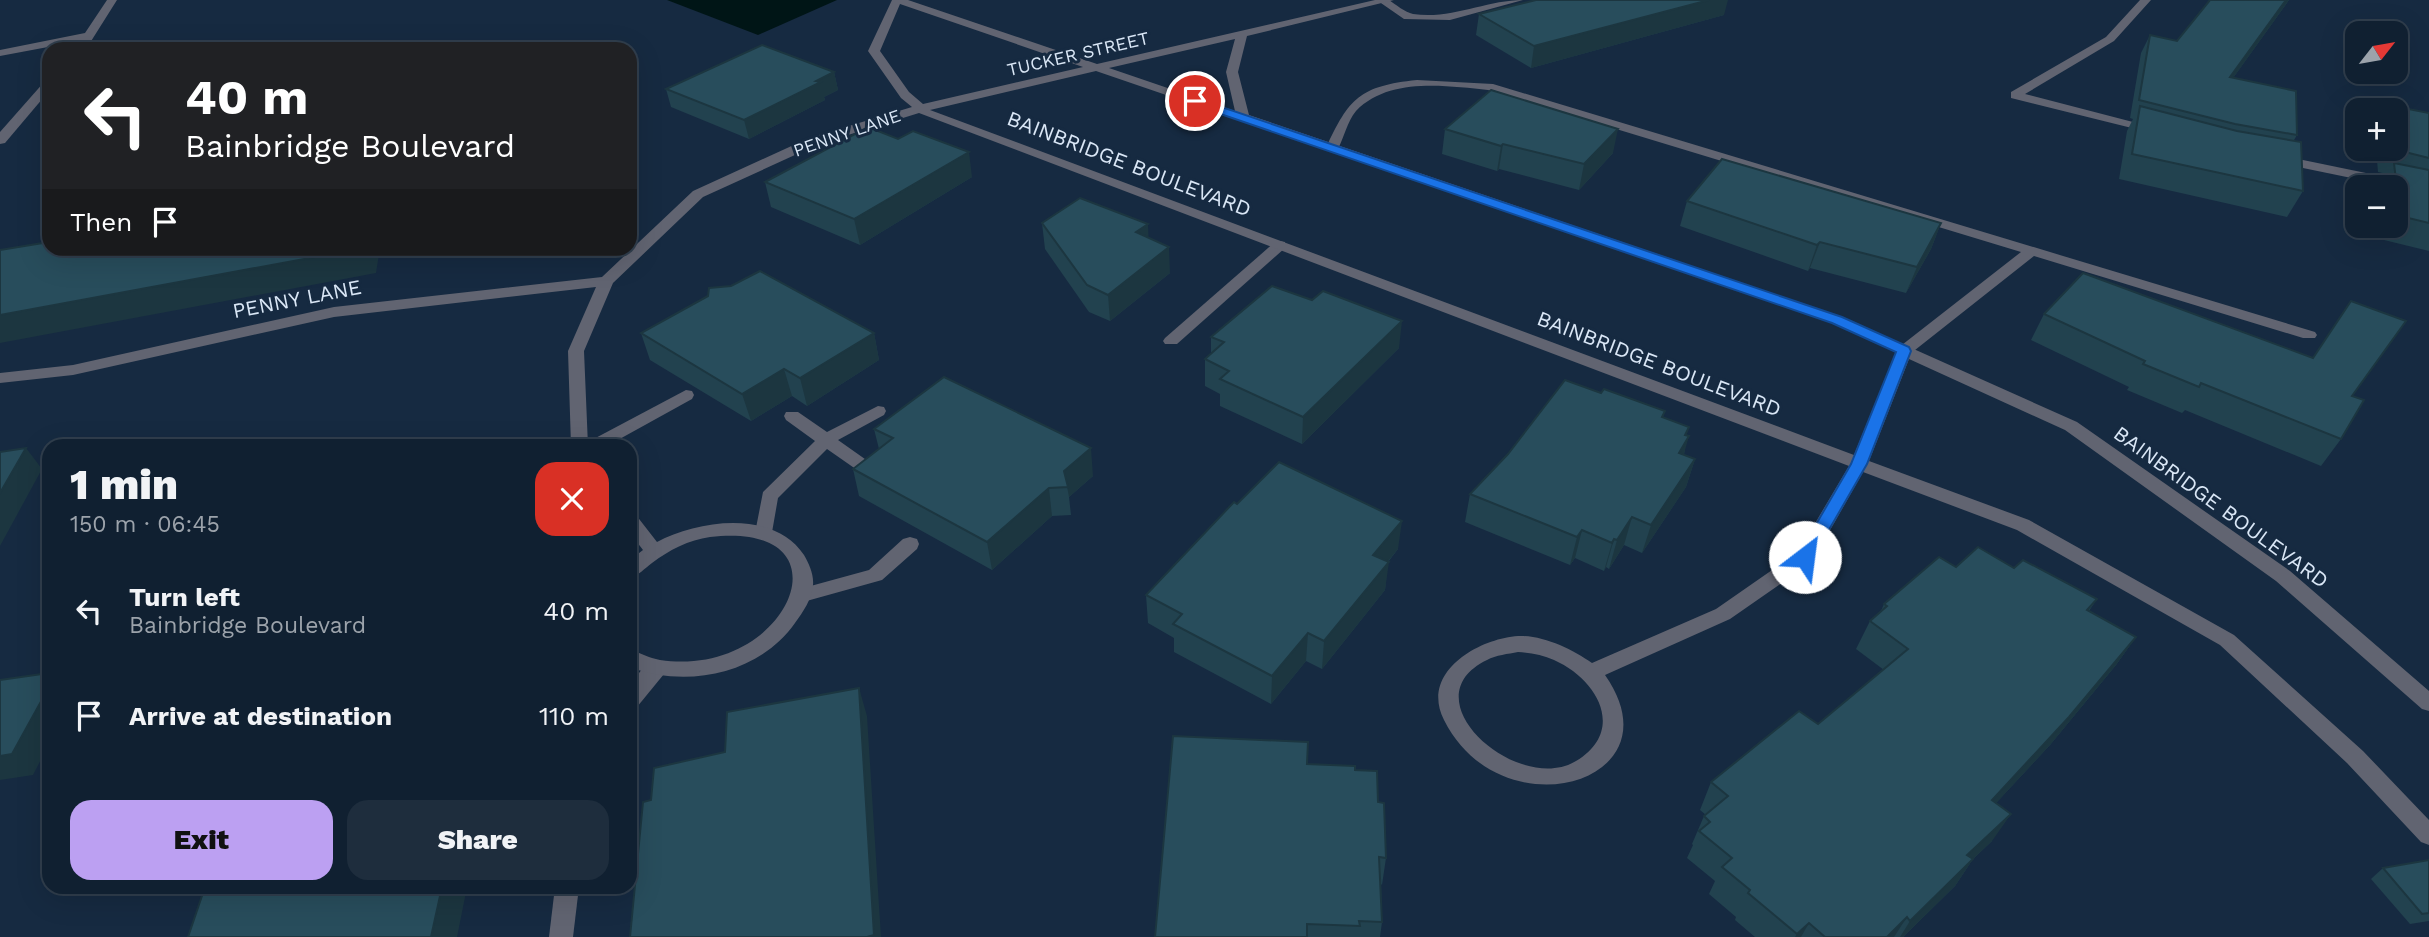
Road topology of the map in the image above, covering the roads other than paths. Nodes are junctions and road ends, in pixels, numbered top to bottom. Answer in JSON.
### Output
{"nodes":[{"id":1,"x":112,"y":0,"type":"edge"},
{"id":2,"x":898,"y":0,"type":"edge"},
{"id":3,"x":1518,"y":0,"type":"edge"},
{"id":4,"x":2146,"y":0,"type":"edge"},
{"id":5,"x":1386,"y":1,"type":"edge"},
{"id":6,"x":1242,"y":34,"type":"junction"},
{"id":7,"x":92,"y":35,"type":"junction"},
{"id":8,"x":56,"y":42,"type":"edge"},
{"id":9,"x":86,"y":42,"type":"edge"},
{"id":10,"x":42,"y":45,"type":"edge"},
{"id":11,"x":0,"y":53,"type":"edge"},
{"id":12,"x":1098,"y":68,"type":"junction"},
{"id":13,"x":42,"y":92,"type":"edge"},
{"id":14,"x":921,"y":108,"type":"junction"},
{"id":15,"x":1243,"y":118,"type":"junction"},
{"id":16,"x":2171,"y":136,"type":"edge"},
{"id":17,"x":0,"y":140,"type":"edge"},
{"id":18,"x":1332,"y":148,"type":"junction"},
{"id":19,"x":2264,"y":156,"type":"edge"},
{"id":20,"x":2429,"y":190,"type":"edge"},
{"id":21,"x":1280,"y":245,"type":"junction"},
{"id":22,"x":2032,"y":251,"type":"junction"},
{"id":23,"x":637,"y":252,"type":"edge"},
{"id":24,"x":633,"y":256,"type":"edge"},
{"id":25,"x":606,"y":282,"type":"junction"},
{"id":26,"x":2309,"y":335,"type":"dead end"},
{"id":27,"x":1171,"y":341,"type":"dead end"},
{"id":28,"x":1904,"y":351,"type":"junction"},
{"id":29,"x":0,"y":378,"type":"edge"},
{"id":30,"x":686,"y":395,"type":"edge"},
{"id":31,"x":878,"y":411,"type":"dead end"},
{"id":32,"x":792,"y":416,"type":"dead end"},
{"id":33,"x":580,"y":439,"type":"edge"},
{"id":34,"x":607,"y":439,"type":"edge"},
{"id":35,"x":826,"y":440,"type":"junction"},
{"id":36,"x":1859,"y":464,"type":"junction"},
{"id":37,"x":866,"y":468,"type":"edge"},
{"id":38,"x":637,"y":529,"type":"edge"},
{"id":39,"x":764,"y":533,"type":"junction"},
{"id":40,"x":910,"y":544,"type":"dead end"},
{"id":41,"x":654,"y":551,"type":"junction"},
{"id":42,"x":637,"y":564,"type":"edge"},
{"id":43,"x":803,"y":595,"type":"junction"},
{"id":44,"x":637,"y":660,"type":"edge"},
{"id":45,"x":657,"y":668,"type":"junction"},
{"id":46,"x":1591,"y":672,"type":"junction"},
{"id":47,"x":637,"y":692,"type":"edge"},
{"id":48,"x":2429,"y":703,"type":"edge"},
{"id":49,"x":2429,"y":835,"type":"edge"},
{"id":50,"x":567,"y":894,"type":"edge"},
{"id":51,"x":561,"y":937,"type":"edge"}],
"edges":[{"from":1,"to":7,"type":"street"},
{"from":2,"to":12,"type":"street","name":"BAINBRIDGE BOULEVARD"},
{"from":2,"to":14,"type":"street","name":"BAINBRIDGE BOULEVARD"},
{"from":3,"to":5,"type":"street"},
{"from":4,"to":16,"type":"street"},
{"from":5,"to":6,"type":"street","name":"TUCKER STREET"},
{"from":6,"to":12,"type":"street","name":"TUCKER STREET"},
{"from":6,"to":15,"type":"street"},
{"from":7,"to":8,"type":"street"},
{"from":7,"to":9,"type":"street"},
{"from":10,"to":11,"type":"street"},
{"from":12,"to":14,"type":"street","name":"TUCKER STREET"},
{"from":12,"to":15,"type":"street","name":"BAINBRIDGE BOULEVARD"},
{"from":13,"to":17,"type":"street"},
{"from":14,"to":21,"type":"street","name":"BAINBRIDGE BOULEVARD"},
{"from":14,"to":23,"type":"street","name":"PENNY LANE"},
{"from":15,"to":18,"type":"street","name":"BAINBRIDGE BOULEVARD"},
{"from":18,"to":22,"type":"street"},
{"from":18,"to":28,"type":"street","name":"BAINBRIDGE BOULEVARD"},
{"from":19,"to":20,"type":"street"},
{"from":21,"to":27,"type":"street"},
{"from":21,"to":36,"type":"street","name":"BAINBRIDGE BOULEVARD"},
{"from":22,"to":26,"type":"street"},
{"from":22,"to":28,"type":"street"},
{"from":24,"to":25,"type":"street","name":"PENNY LANE"},
{"from":25,"to":29,"type":"street","name":"PENNY LANE"},
{"from":25,"to":33,"type":"street","name":"PENNY LANE"},
{"from":28,"to":36,"type":"street"},
{"from":28,"to":48,"type":"street","name":"BAINBRIDGE BOULEVARD"},
{"from":30,"to":34,"type":"street"},
{"from":31,"to":35,"type":"street"},
{"from":32,"to":35,"type":"street"},
{"from":35,"to":37,"type":"street"},
{"from":35,"to":39,"type":"street"},
{"from":36,"to":46,"type":"street"},
{"from":36,"to":49,"type":"street","name":"BAINBRIDGE BOULEVARD"},
{"from":38,"to":41,"type":"street"},
{"from":39,"to":41,"type":"street"},
{"from":39,"to":43,"type":"street"},
{"from":40,"to":43,"type":"street"},
{"from":41,"to":42,"type":"street"},
{"from":43,"to":45,"type":"street"},
{"from":44,"to":45,"type":"street"},
{"from":45,"to":47,"type":"street"},
{"from":46,"to":46,"type":"street"},
{"from":50,"to":51,"type":"street"}]}
